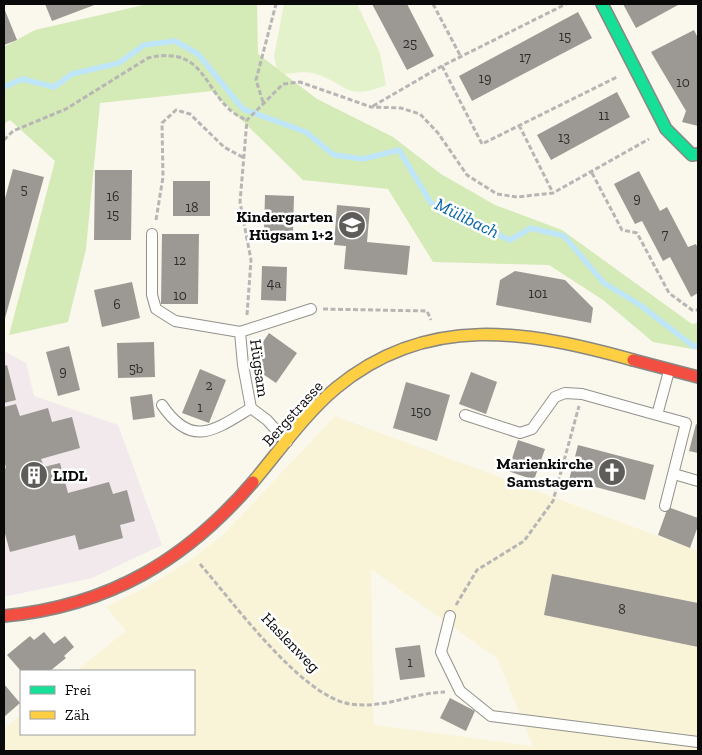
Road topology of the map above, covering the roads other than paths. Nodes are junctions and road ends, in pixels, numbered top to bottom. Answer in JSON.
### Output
{"nodes":[{"id":1,"x":602,"y":4,"type":"edge"},
{"id":2,"x":698,"y":154,"type":"edge"},
{"id":3,"x":152,"y":234,"type":"road end"},
{"id":4,"x":312,"y":309,"type":"road end"},
{"id":5,"x":240,"y":332,"type":"junction"},
{"id":6,"x":669,"y":371,"type":"junction"},
{"id":7,"x":698,"y":378,"type":"edge"},
{"id":8,"x":162,"y":405,"type":"dead end"},
{"id":9,"x":251,"y":408,"type":"junction"},
{"id":10,"x":465,"y":415,"type":"dead end"},
{"id":11,"x":657,"y":415,"type":"junction"},
{"id":12,"x":287,"y":442,"type":"junction"},
{"id":13,"x":674,"y":474,"type":"junction"},
{"id":14,"x":698,"y":481,"type":"edge"},
{"id":15,"x":665,"y":506,"type":"dead end"},
{"id":16,"x":4,"y":616,"type":"edge"},
{"id":17,"x":450,"y":616,"type":"road end"},
{"id":18,"x":698,"y":742,"type":"edge"}],
"edges":[{"from":1,"to":2,"type":"main road"},
{"from":3,"to":5,"type":"lane","name":"Hügsam"},
{"from":4,"to":5,"type":"lane","name":"Hügsam"},
{"from":5,"to":9,"type":"lane","name":"Hügsam"},
{"from":6,"to":7,"type":"main road","name":"Bergstrasse"},
{"from":6,"to":11,"type":"lane"},
{"from":6,"to":12,"type":"main road","name":"Bergstrasse"},
{"from":8,"to":9,"type":"lane","name":"Hügsam"},
{"from":9,"to":12,"type":"lane","name":"Hügsam"},
{"from":10,"to":11,"type":"lane"},
{"from":11,"to":13,"type":"lane"},
{"from":12,"to":16,"type":"main road","name":"Bergstrasse"},
{"from":13,"to":14,"type":"lane"},
{"from":13,"to":15,"type":"lane"},
{"from":17,"to":18,"type":"lane"}]}
